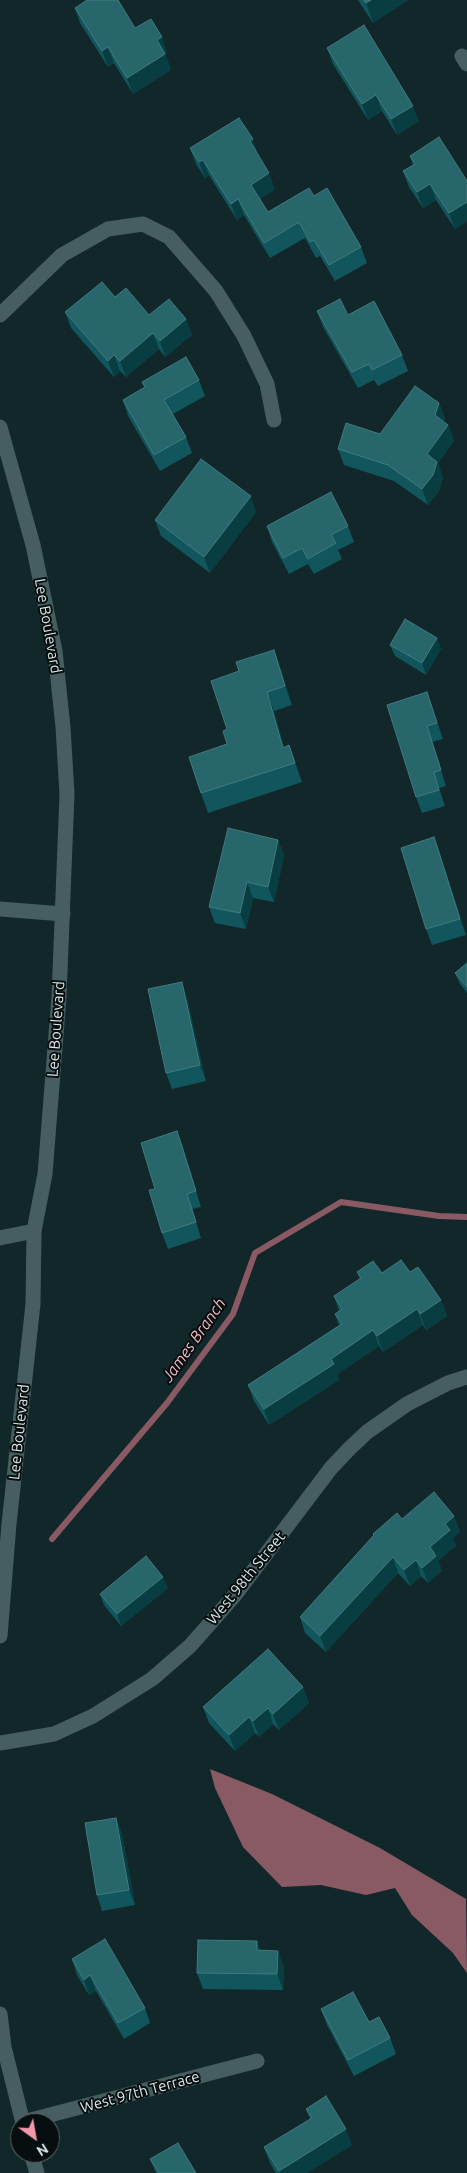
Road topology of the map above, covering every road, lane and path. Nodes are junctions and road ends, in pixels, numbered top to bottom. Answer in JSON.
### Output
{"nodes":[{"id":1,"x":0,"y":315,"type":"edge"},
{"id":2,"x":274,"y":420,"type":"dead end"},
{"id":3,"x":0,"y":427,"type":"edge"},
{"id":4,"x":0,"y":909,"type":"edge"},
{"id":5,"x":63,"y":914,"type":"junction"},
{"id":6,"x":34,"y":1231,"type":"junction"},
{"id":7,"x":0,"y":1238,"type":"edge"},
{"id":8,"x":467,"y":1377,"type":"edge"},
{"id":9,"x":0,"y":1636,"type":"edge"},
{"id":10,"x":0,"y":1743,"type":"edge"},
{"id":11,"x":0,"y":2014,"type":"edge"},
{"id":12,"x":257,"y":2061,"type":"dead end"},
{"id":13,"x":20,"y":2113,"type":"edge"},
{"id":14,"x":60,"y":2113,"type":"edge"}],
"edges":[{"from":1,"to":2,"type":"street"},
{"from":3,"to":5,"type":"street","name":"Lee Boulevard"},
{"from":4,"to":5,"type":"street"},
{"from":5,"to":6,"type":"street","name":"Lee Boulevard"},
{"from":6,"to":7,"type":"street"},
{"from":6,"to":9,"type":"street","name":"Lee Boulevard"},
{"from":8,"to":10,"type":"street","name":"West 98th Street"},
{"from":11,"to":13,"type":"street"},
{"from":12,"to":14,"type":"street","name":"West 97th Terrace"}]}
